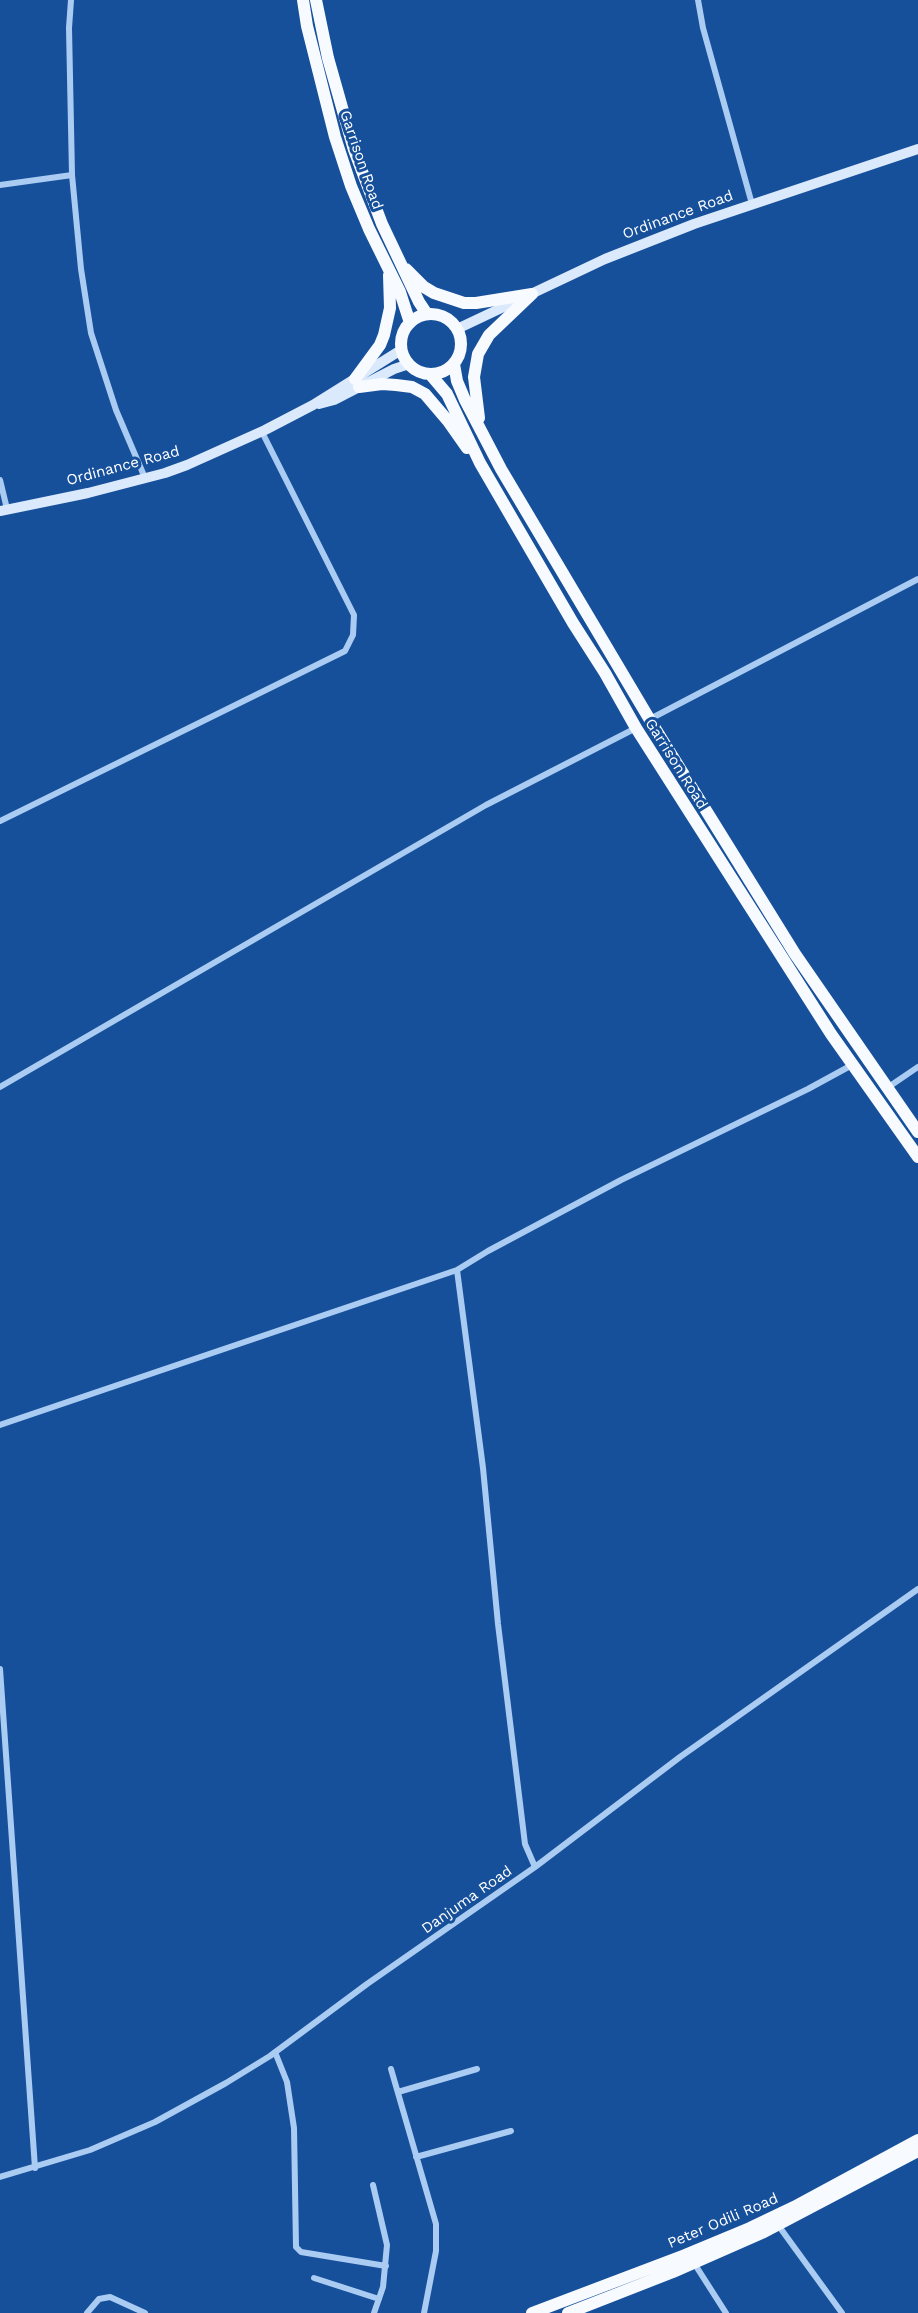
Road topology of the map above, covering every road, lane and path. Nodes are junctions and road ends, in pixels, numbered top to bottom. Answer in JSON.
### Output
{"nodes":[{"id":1,"x":71,"y":0,"type":"edge"},
{"id":2,"x":303,"y":0,"type":"edge"},
{"id":3,"x":316,"y":0,"type":"edge"},
{"id":4,"x":699,"y":0,"type":"edge"},
{"id":5,"x":918,"y":149,"type":"edge"},
{"id":6,"x":72,"y":175,"type":"junction"},
{"id":7,"x":0,"y":185,"type":"edge"},
{"id":8,"x":752,"y":204,"type":"junction"},
{"id":9,"x":401,"y":264,"type":"junction"},
{"id":10,"x":389,"y":271,"type":"junction"},
{"id":11,"x":531,"y":294,"type":"junction"},
{"id":12,"x":428,"y":314,"type":"junction"},
{"id":13,"x":410,"y":324,"type":"junction"},
{"id":14,"x":457,"y":329,"type":"junction"},
{"id":15,"x":401,"y":350,"type":"junction"},
{"id":16,"x":409,"y":364,"type":"junction"},
{"id":17,"x":453,"y":364,"type":"junction"},
{"id":18,"x":430,"y":374,"type":"junction"},
{"id":19,"x":357,"y":383,"type":"junction"},
{"id":20,"x":262,"y":432,"type":"junction"},
{"id":21,"x":485,"y":440,"type":"junction"},
{"id":22,"x":480,"y":463,"type":"junction"},
{"id":23,"x":145,"y":478,"type":"junction"},
{"id":24,"x":0,"y":480,"type":"edge"},
{"id":25,"x":3,"y":510,"type":"edge"},
{"id":26,"x":918,"y":579,"type":"edge"},
{"id":27,"x":650,"y":720,"type":"junction"},
{"id":28,"x":636,"y":728,"type":"junction"},
{"id":29,"x":0,"y":821,"type":"edge"},
{"id":30,"x":852,"y":1065,"type":"junction"},
{"id":31,"x":918,"y":1067,"type":"edge"},
{"id":32,"x":0,"y":1087,"type":"edge"},
{"id":33,"x":886,"y":1088,"type":"junction"},
{"id":34,"x":918,"y":1132,"type":"edge"},
{"id":35,"x":918,"y":1157,"type":"edge"},
{"id":36,"x":457,"y":1270,"type":"junction"},
{"id":37,"x":0,"y":1425,"type":"edge"},
{"id":38,"x":918,"y":1589,"type":"edge"},
{"id":39,"x":0,"y":1669,"type":"edge"},
{"id":40,"x":2,"y":1721,"type":"edge"},
{"id":41,"x":535,"y":1867,"type":"junction"},
{"id":42,"x":275,"y":2052,"type":"junction"},
{"id":43,"x":391,"y":2069,"type":"dead end"},
{"id":44,"x":477,"y":2069,"type":"dead end"},
{"id":45,"x":398,"y":2092,"type":"junction"},
{"id":46,"x":511,"y":2131,"type":"dead end"},
{"id":47,"x":918,"y":2140,"type":"edge"},
{"id":48,"x":918,"y":2151,"type":"edge"},
{"id":49,"x":416,"y":2157,"type":"junction"},
{"id":50,"x":35,"y":2168,"type":"junction"},
{"id":51,"x":0,"y":2177,"type":"edge"},
{"id":52,"x":373,"y":2185,"type":"dead end"},
{"id":53,"x":778,"y":2225,"type":"junction"},
{"id":54,"x":694,"y":2263,"type":"junction"},
{"id":55,"x":386,"y":2266,"type":"junction"},
{"id":56,"x":314,"y":2278,"type":"dead end"},
{"id":57,"x":379,"y":2299,"type":"junction"},
{"id":58,"x":573,"y":2312,"type":"edge"},
{"id":59,"x":87,"y":2313,"type":"edge"},
{"id":60,"x":145,"y":2313,"type":"edge"},
{"id":61,"x":374,"y":2313,"type":"edge"},
{"id":62,"x":424,"y":2313,"type":"edge"},
{"id":63,"x":532,"y":2313,"type":"edge"},
{"id":64,"x":726,"y":2313,"type":"edge"},
{"id":65,"x":842,"y":2313,"type":"edge"}],
"edges":[{"from":1,"to":6,"type":"street"},
{"from":2,"to":10,"type":"main road","name":"Garrison Road"},
{"from":3,"to":9,"type":"main road","name":"Garrison Road"},
{"from":4,"to":8,"type":"street"},
{"from":5,"to":8,"type":"street","name":"Ordinance Road"},
{"from":6,"to":7,"type":"street"},
{"from":6,"to":23,"type":"street"},
{"from":8,"to":11,"type":"street","name":"Ordinance Road"},
{"from":9,"to":11,"type":"main road"},
{"from":9,"to":12,"type":"main road","name":"Garrison Road"},
{"from":10,"to":13,"type":"main road","name":"Garrison Road"},
{"from":10,"to":19,"type":"main road"},
{"from":11,"to":14,"type":"street","name":"Ordinance Road"},
{"from":11,"to":21,"type":"main road"},
{"from":12,"to":13,"type":"main road"},
{"from":12,"to":14,"type":"main road"},
{"from":13,"to":15,"type":"main road"},
{"from":14,"to":17,"type":"main road"},
{"from":15,"to":16,"type":"main road"},
{"from":15,"to":19,"type":"street","name":"Ordinance Road"},
{"from":16,"to":18,"type":"main road"},
{"from":16,"to":19,"type":"street","name":"Ordinance Road"},
{"from":17,"to":18,"type":"main road"},
{"from":17,"to":21,"type":"main road","name":"Garrison Road"},
{"from":18,"to":22,"type":"main road","name":"Garrison Road"},
{"from":19,"to":20,"type":"street","name":"Ordinance Road"},
{"from":19,"to":22,"type":"main road"},
{"from":20,"to":23,"type":"street","name":"Ordinance Road"},
{"from":20,"to":29,"type":"street"},
{"from":21,"to":27,"type":"main road","name":"Garrison Road"},
{"from":22,"to":28,"type":"main road","name":"Garrison Road"},
{"from":23,"to":25,"type":"street","name":"Ordinance Road"},
{"from":24,"to":25,"type":"street"},
{"from":26,"to":27,"type":"street"},
{"from":27,"to":33,"type":"main road","name":"Garrison Road"},
{"from":28,"to":30,"type":"main road","name":"Garrison Road"},
{"from":28,"to":32,"type":"street"},
{"from":30,"to":35,"type":"main road","name":"Garrison Road"},
{"from":30,"to":36,"type":"street"},
{"from":31,"to":33,"type":"street"},
{"from":33,"to":34,"type":"main road","name":"Garrison Road"},
{"from":36,"to":37,"type":"street"},
{"from":36,"to":41,"type":"street"},
{"from":38,"to":41,"type":"street","name":"Danjuma Road"},
{"from":39,"to":40,"type":"street"},
{"from":40,"to":50,"type":"street"},
{"from":41,"to":42,"type":"street","name":"Danjuma Road"},
{"from":42,"to":50,"type":"street","name":"Danjuma Road"},
{"from":42,"to":55,"type":"street"},
{"from":43,"to":45,"type":"street"},
{"from":44,"to":45,"type":"street"},
{"from":45,"to":49,"type":"street"},
{"from":46,"to":49,"type":"street"},
{"from":47,"to":63,"type":"main road","name":"Peter Odili Road"},
{"from":48,"to":53,"type":"main road","name":"Peter Odili Road"},
{"from":49,"to":62,"type":"street"},
{"from":50,"to":51,"type":"street","name":"Danjuma Road"},
{"from":52,"to":55,"type":"street"},
{"from":53,"to":54,"type":"main road","name":"Peter Odili Road"},
{"from":53,"to":65,"type":"street"},
{"from":54,"to":58,"type":"main road","name":"Peter Odili Road"},
{"from":54,"to":64,"type":"street"},
{"from":55,"to":57,"type":"street"},
{"from":56,"to":57,"type":"street"},
{"from":57,"to":61,"type":"street"},
{"from":59,"to":60,"type":"street"}]}
